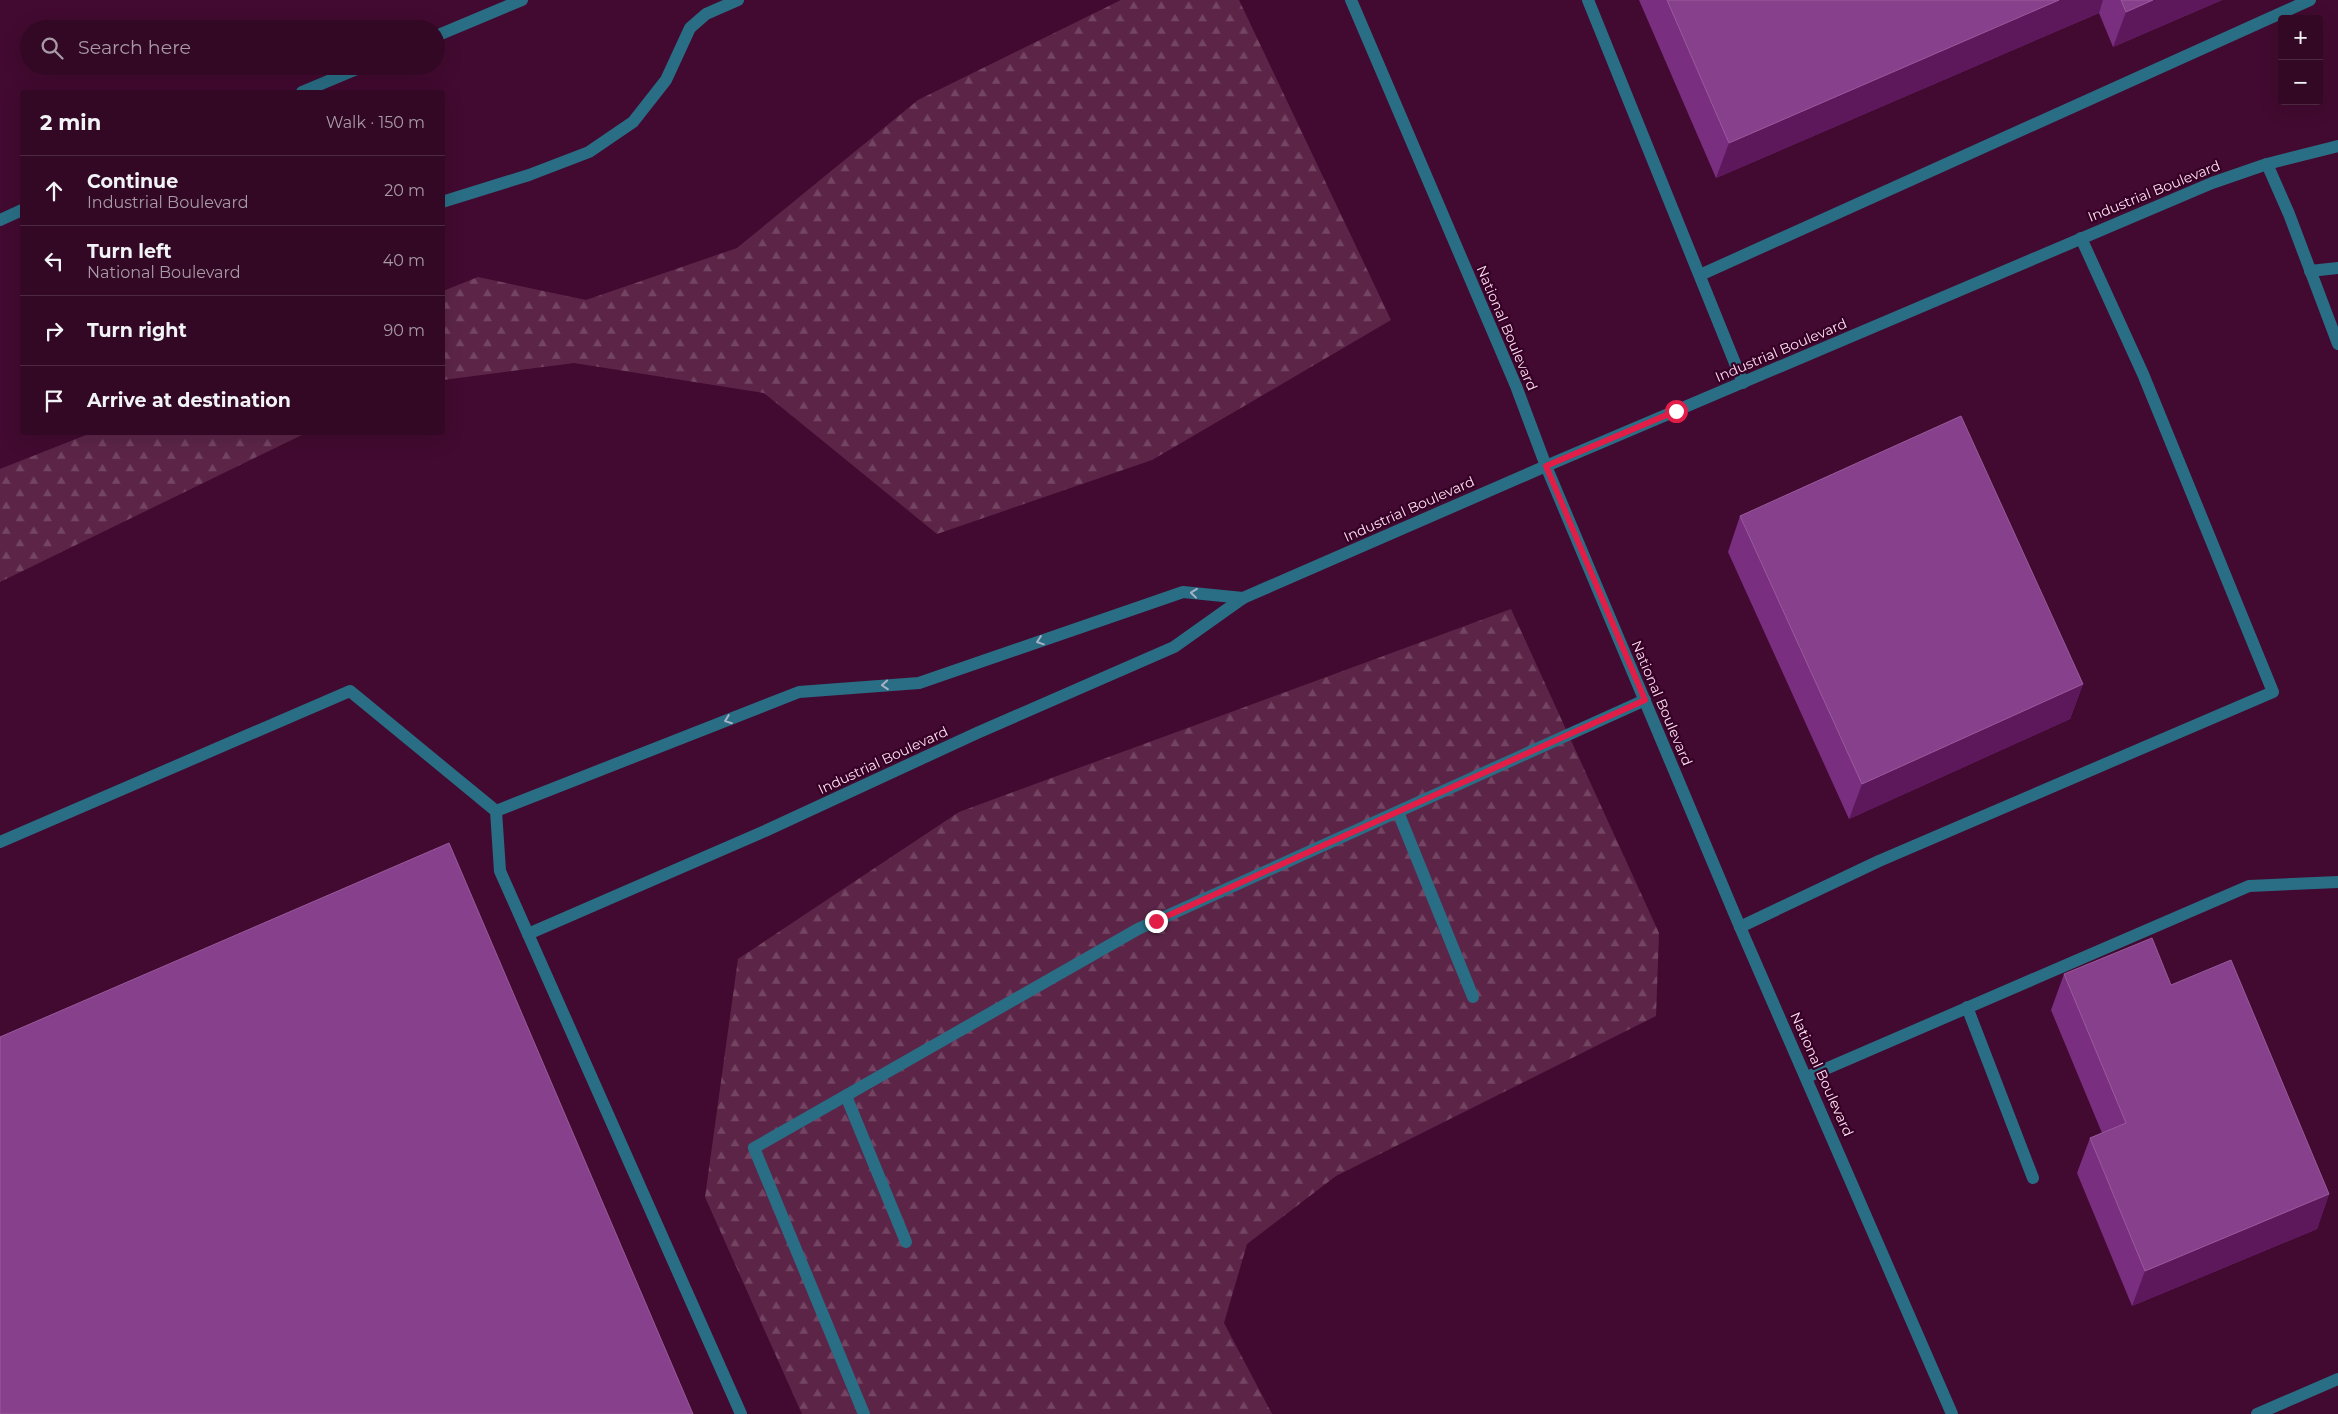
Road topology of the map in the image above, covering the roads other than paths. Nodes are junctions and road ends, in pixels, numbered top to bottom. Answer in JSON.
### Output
{"nodes":[{"id":1,"x":522,"y":0,"type":"edge"},
{"id":2,"x":738,"y":0,"type":"edge"},
{"id":3,"x":1351,"y":0,"type":"edge"},
{"id":4,"x":1588,"y":0,"type":"edge"},
{"id":5,"x":2310,"y":0,"type":"edge"},
{"id":6,"x":445,"y":32,"type":"edge"},
{"id":7,"x":343,"y":75,"type":"edge"},
{"id":8,"x":307,"y":90,"type":"edge"},
{"id":9,"x":2338,"y":146,"type":"edge"},
{"id":10,"x":2267,"y":164,"type":"junction"},
{"id":11,"x":445,"y":201,"type":"edge"},
{"id":12,"x":20,"y":211,"type":"edge"},
{"id":13,"x":0,"y":220,"type":"edge"},
{"id":14,"x":2081,"y":238,"type":"junction"},
{"id":15,"x":2338,"y":268,"type":"edge"},
{"id":16,"x":2310,"y":271,"type":"junction"},
{"id":17,"x":1700,"y":275,"type":"junction"},
{"id":18,"x":2338,"y":344,"type":"edge"},
{"id":19,"x":1742,"y":383,"type":"junction"},
{"id":20,"x":1546,"y":466,"type":"junction"},
{"id":21,"x":1243,"y":598,"type":"junction"},
{"id":22,"x":1645,"y":700,"type":"junction"},
{"id":23,"x":496,"y":811,"type":"junction"},
{"id":24,"x":1398,"y":812,"type":"junction"},
{"id":25,"x":0,"y":842,"type":"edge"},
{"id":26,"x":2338,"y":882,"type":"edge"},
{"id":27,"x":1740,"y":927,"type":"junction"},
{"id":28,"x":528,"y":934,"type":"junction"},
{"id":29,"x":1473,"y":997,"type":"dead end"},
{"id":30,"x":1967,"y":1007,"type":"junction"},
{"id":31,"x":1807,"y":1077,"type":"junction"},
{"id":32,"x":846,"y":1096,"type":"junction"},
{"id":33,"x":2033,"y":1178,"type":"dead end"},
{"id":34,"x":906,"y":1242,"type":"dead end"},
{"id":35,"x":2338,"y":1379,"type":"edge"},
{"id":36,"x":741,"y":1414,"type":"edge"},
{"id":37,"x":864,"y":1414,"type":"edge"},
{"id":38,"x":1952,"y":1414,"type":"edge"},
{"id":39,"x":2257,"y":1414,"type":"edge"}],
"edges":[{"from":1,"to":6,"type":"street"},
{"from":2,"to":11,"type":"street"},
{"from":3,"to":20,"type":"street","name":"National Boulevard"},
{"from":4,"to":17,"type":"street"},
{"from":5,"to":17,"type":"street"},
{"from":7,"to":8,"type":"street"},
{"from":9,"to":10,"type":"street","name":"Industrial Boulevard"},
{"from":10,"to":14,"type":"street","name":"Industrial Boulevard"},
{"from":10,"to":16,"type":"street"},
{"from":12,"to":13,"type":"street"},
{"from":14,"to":19,"type":"street","name":"Industrial Boulevard"},
{"from":14,"to":27,"type":"street"},
{"from":15,"to":16,"type":"street"},
{"from":16,"to":18,"type":"street"},
{"from":17,"to":19,"type":"street"},
{"from":19,"to":20,"type":"street","name":"Industrial Boulevard"},
{"from":20,"to":21,"type":"street","name":"Industrial Boulevard"},
{"from":20,"to":22,"type":"street","name":"National Boulevard"},
{"from":21,"to":23,"type":"street","name":"Industrial Boulevard","one_way":true},
{"from":21,"to":28,"type":"street","name":"Industrial Boulevard"},
{"from":22,"to":24,"type":"street"},
{"from":22,"to":27,"type":"street","name":"National Boulevard"},
{"from":23,"to":25,"type":"street"},
{"from":23,"to":28,"type":"street"},
{"from":24,"to":29,"type":"street"},
{"from":24,"to":32,"type":"street"},
{"from":26,"to":30,"type":"street"},
{"from":27,"to":31,"type":"street","name":"National Boulevard"},
{"from":28,"to":36,"type":"street"},
{"from":30,"to":31,"type":"street"},
{"from":30,"to":33,"type":"street"},
{"from":31,"to":38,"type":"street","name":"National Boulevard"},
{"from":32,"to":34,"type":"street"},
{"from":32,"to":37,"type":"street"},
{"from":35,"to":39,"type":"street"}]}
